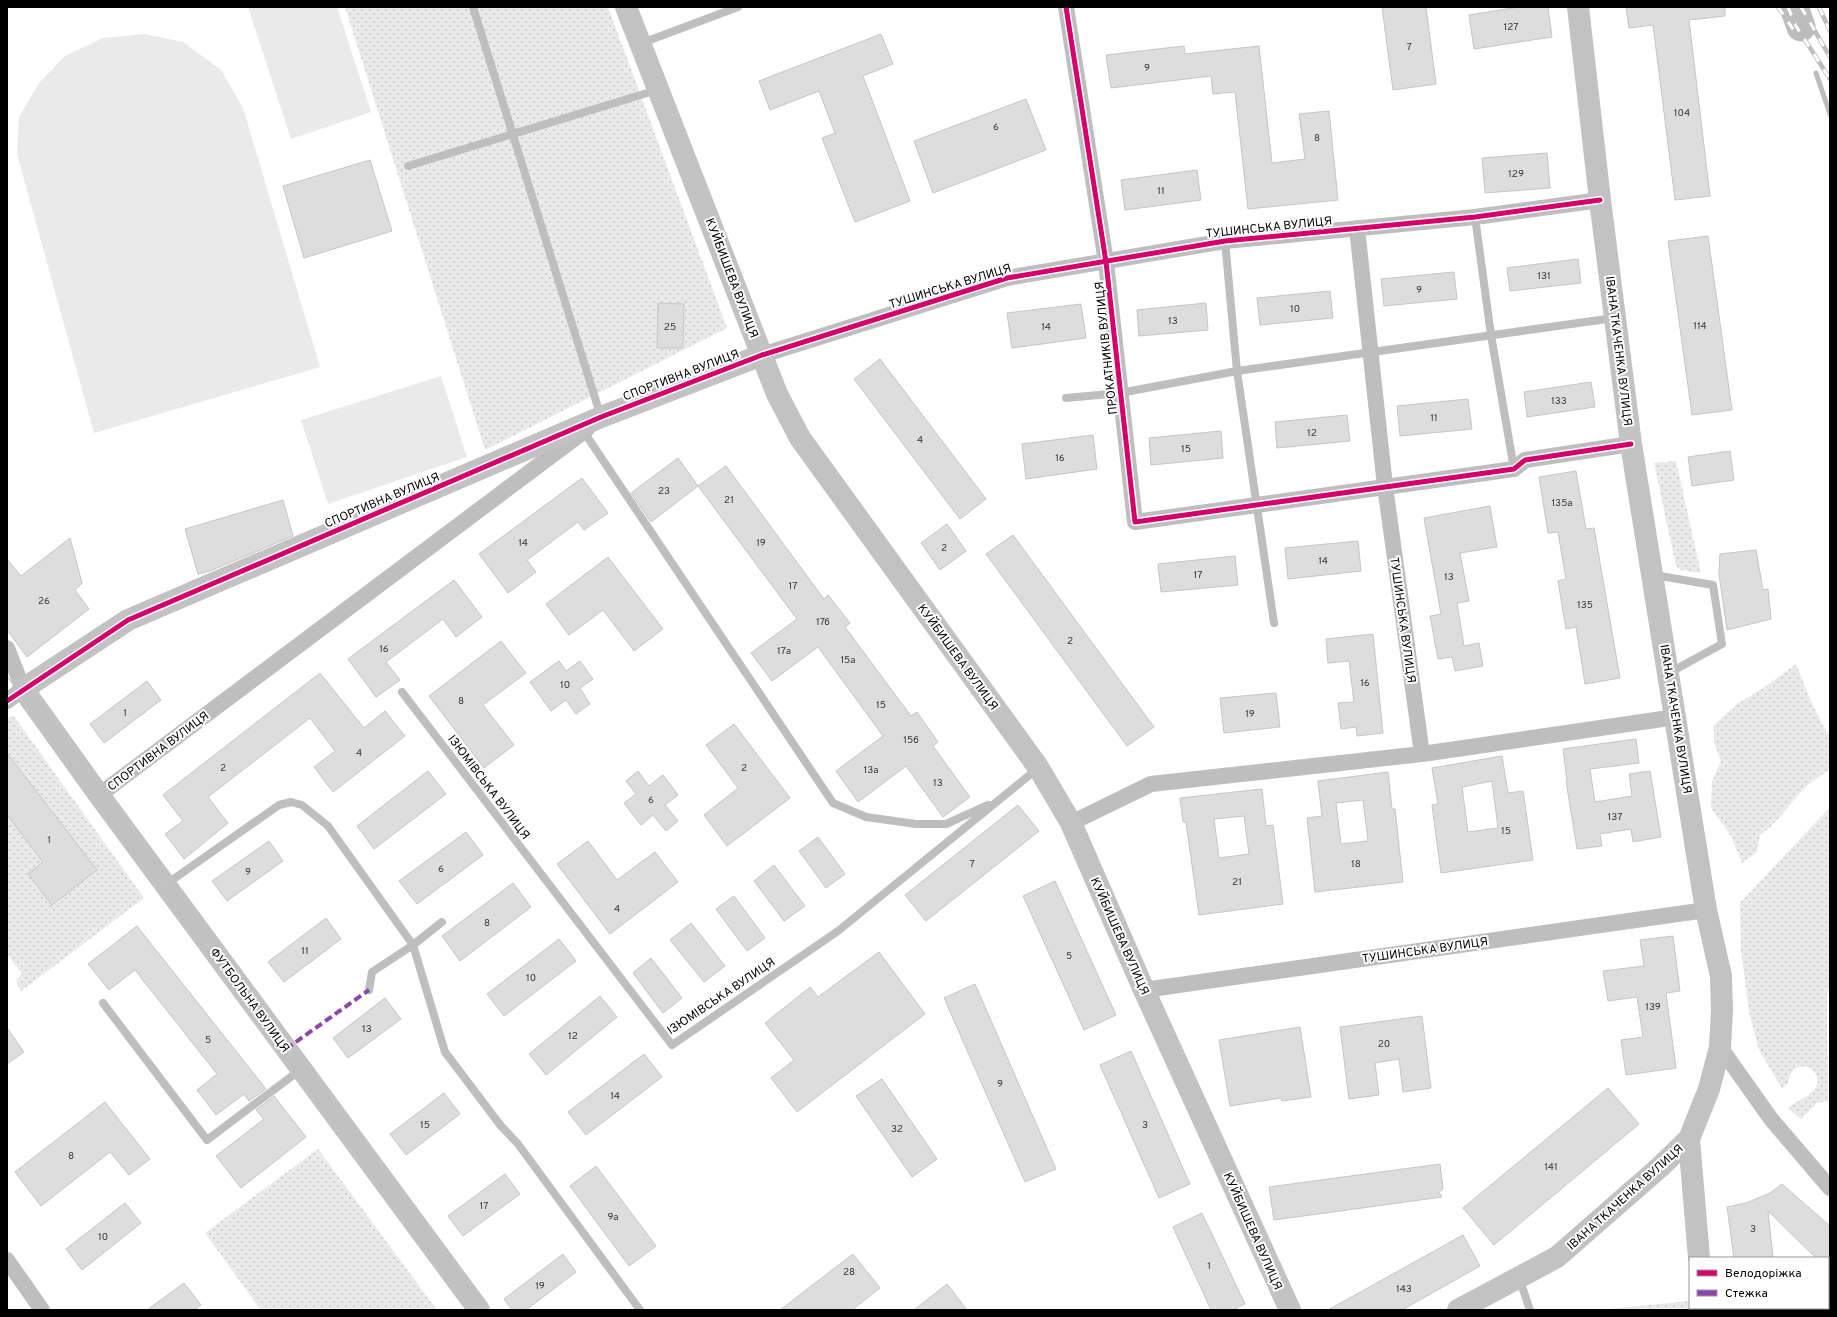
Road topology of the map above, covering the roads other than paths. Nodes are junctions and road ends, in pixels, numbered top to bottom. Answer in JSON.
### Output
{"nodes":[{"id":1,"x":473,"y":7,"type":"edge"},
{"id":2,"x":626,"y":7,"type":"edge"},
{"id":3,"x":738,"y":7,"type":"edge"},
{"id":4,"x":1066,"y":7,"type":"edge"},
{"id":5,"x":1578,"y":7,"type":"edge"},
{"id":6,"x":640,"y":43,"type":"junction"},
{"id":7,"x":658,"y":90,"type":"junction"},
{"id":8,"x":513,"y":134,"type":"junction"},
{"id":9,"x":408,"y":166,"type":"dead end"},
{"id":10,"x":1600,"y":200,"type":"junction"},
{"id":11,"x":1475,"y":217,"type":"junction"},
{"id":12,"x":1357,"y":228,"type":"junction"},
{"id":13,"x":1225,"y":241,"type":"junction"},
{"id":14,"x":1106,"y":262,"type":"junction"},
{"id":15,"x":1614,"y":318,"type":"junction"},
{"id":16,"x":1491,"y":335,"type":"junction"},
{"id":17,"x":1369,"y":352,"type":"junction"},
{"id":18,"x":762,"y":354,"type":"junction"},
{"id":19,"x":1237,"y":371,"type":"junction"},
{"id":20,"x":1120,"y":393,"type":"junction"},
{"id":21,"x":1066,"y":398,"type":"dead end"},
{"id":22,"x":601,"y":417,"type":"junction"},
{"id":23,"x":584,"y":432,"type":"junction"},
{"id":24,"x":1631,"y":444,"type":"junction"},
{"id":25,"x":1514,"y":469,"type":"junction"},
{"id":26,"x":1385,"y":486,"type":"junction"},
{"id":27,"x":1257,"y":504,"type":"junction"},
{"id":28,"x":1651,"y":575,"type":"junction"},
{"id":29,"x":1274,"y":623,"type":"dead end"},
{"id":30,"x":7,"y":648,"type":"edge"},
{"id":31,"x":1669,"y":673,"type":"junction"},
{"id":32,"x":12,"y":689,"type":"edge"},
{"id":33,"x":402,"y":692,"type":"dead end"},
{"id":34,"x":1676,"y":717,"type":"junction"},
{"id":35,"x":1422,"y":754,"type":"junction"},
{"id":36,"x":1038,"y":767,"type":"junction"},
{"id":37,"x":98,"y":795,"type":"junction"},
{"id":38,"x":1000,"y":799,"type":"junction"},
{"id":39,"x":1071,"y":823,"type":"junction"},
{"id":40,"x":165,"y":885,"type":"junction"},
{"id":41,"x":1706,"y":910,"type":"junction"},
{"id":42,"x":442,"y":922,"type":"dead end"},
{"id":43,"x":413,"y":945,"type":"junction"},
{"id":44,"x":369,"y":990,"type":"dead end"},
{"id":45,"x":1144,"y":990,"type":"junction"},
{"id":46,"x":103,"y":1003,"type":"dead end"},
{"id":47,"x":1720,"y":1047,"type":"junction"},
{"id":48,"x":301,"y":1069,"type":"junction"},
{"id":49,"x":1689,"y":1139,"type":"junction"},
{"id":50,"x":1830,"y":1188,"type":"edge"},
{"id":51,"x":1699,"y":1257,"type":"edge"},
{"id":52,"x":7,"y":1260,"type":"edge"},
{"id":53,"x":1519,"y":1277,"type":"junction"},
{"id":54,"x":42,"y":1310,"type":"edge"},
{"id":55,"x":479,"y":1310,"type":"edge"},
{"id":56,"x":640,"y":1310,"type":"edge"},
{"id":57,"x":1290,"y":1310,"type":"edge"},
{"id":58,"x":1458,"y":1310,"type":"edge"},
{"id":59,"x":1530,"y":1310,"type":"edge"}],
"edges":[{"from":1,"to":8,"type":"lane"},
{"from":2,"to":6,"type":"main road","name":"КУЙБИШЕВА ВУЛИЦЯ"},
{"from":3,"to":6,"type":"lane"},
{"from":4,"to":14,"type":"street","name":"ПРОКАТНИКІВ ВУЛИЦЯ"},
{"from":5,"to":10,"type":"main road","name":"ІВАНА ТКАЧЕНКА ВУЛИЦЯ"},
{"from":6,"to":7,"type":"main road","name":"КУЙБИШЕВА ВУЛИЦЯ"},
{"from":7,"to":8,"type":"lane"},
{"from":7,"to":18,"type":"main road","name":"КУЙБИШЕВА ВУЛИЦЯ"},
{"from":8,"to":9,"type":"lane"},
{"from":8,"to":22,"type":"lane"},
{"from":10,"to":11,"type":"street","name":"ТУШИНСЬКА ВУЛИЦЯ"},
{"from":10,"to":15,"type":"main road","name":"ІВАНА ТКАЧЕНКА ВУЛИЦЯ"},
{"from":11,"to":12,"type":"street","name":"ТУШИНСЬКА ВУЛИЦЯ"},
{"from":11,"to":16,"type":"lane"},
{"from":12,"to":13,"type":"street","name":"ТУШИНСЬКА ВУЛИЦЯ"},
{"from":12,"to":17,"type":"street","name":"ТУШИНСЬКА ВУЛИЦЯ"},
{"from":13,"to":14,"type":"street","name":"ТУШИНСЬКА ВУЛИЦЯ"},
{"from":13,"to":19,"type":"lane"},
{"from":14,"to":18,"type":"street","name":"ТУШИНСЬКА ВУЛИЦЯ"},
{"from":14,"to":20,"type":"street","name":"ПРОКАТНИКІВ ВУЛИЦЯ"},
{"from":15,"to":16,"type":"lane"},
{"from":15,"to":24,"type":"main road","name":"ІВАНА ТКАЧЕНКА ВУЛИЦЯ"},
{"from":16,"to":17,"type":"lane"},
{"from":16,"to":25,"type":"lane"},
{"from":17,"to":19,"type":"lane"},
{"from":17,"to":26,"type":"street","name":"ТУШИНСЬКА ВУЛИЦЯ"},
{"from":18,"to":22,"type":"main road","name":"СПОРТИВНА ВУЛИЦЯ"},
{"from":18,"to":36,"type":"main road","name":"КУЙБИШЕВА ВУЛИЦЯ"},
{"from":19,"to":20,"type":"lane"},
{"from":19,"to":27,"type":"lane"},
{"from":20,"to":21,"type":"lane"},
{"from":20,"to":27,"type":"street","name":"ПРОКАТНИКІВ ВУЛИЦЯ"},
{"from":22,"to":23,"type":"street","name":"СПОРТИВНА ВУЛИЦЯ"},
{"from":22,"to":32,"type":"main road","name":"СПОРТИВНА ВУЛИЦЯ"},
{"from":23,"to":37,"type":"street","name":"СПОРТИВНА ВУЛИЦЯ"},
{"from":23,"to":38,"type":"lane"},
{"from":24,"to":25,"type":"street"},
{"from":24,"to":28,"type":"main road","name":"ІВАНА ТКАЧЕНКА ВУЛИЦЯ"},
{"from":25,"to":26,"type":"street"},
{"from":26,"to":27,"type":"street"},
{"from":26,"to":35,"type":"street","name":"ТУШИНСЬКА ВУЛИЦЯ"},
{"from":27,"to":29,"type":"lane"},
{"from":28,"to":31,"type":"main road","name":"ІВАНА ТКАЧЕНКА ВУЛИЦЯ"},
{"from":28,"to":31,"type":"lane"},
{"from":30,"to":32,"type":"street","name":"ФУТБОЛЬНА ВУЛИЦЯ"},
{"from":31,"to":34,"type":"main road","name":"ІВАНА ТКАЧЕНКА ВУЛИЦЯ"},
{"from":32,"to":37,"type":"main road","name":"ФУТБОЛЬНА ВУЛИЦЯ"},
{"from":33,"to":38,"type":"lane","name":"ІЗЮМІВСЬКА ВУЛИЦЯ"},
{"from":34,"to":35,"type":"street"},
{"from":34,"to":41,"type":"main road","name":"ІВАНА ТКАЧЕНКА ВУЛИЦЯ"},
{"from":35,"to":39,"type":"street"},
{"from":36,"to":38,"type":"lane","name":"ІЗЮМІВСЬКА ВУЛИЦЯ"},
{"from":36,"to":39,"type":"main road","name":"КУЙБИШЕВА ВУЛИЦЯ"},
{"from":37,"to":40,"type":"main road","name":"ФУТБОЛЬНА ВУЛИЦЯ"},
{"from":39,"to":45,"type":"main road","name":"КУЙБИШЕВА ВУЛИЦЯ"},
{"from":40,"to":43,"type":"lane"},
{"from":40,"to":48,"type":"main road","name":"ФУТБОЛЬНА ВУЛИЦЯ"},
{"from":41,"to":45,"type":"street","name":"ТУШИНСЬКА ВУЛИЦЯ"},
{"from":41,"to":47,"type":"main road","name":"ІВАНА ТКАЧЕНКА ВУЛИЦЯ"},
{"from":42,"to":43,"type":"lane"},
{"from":43,"to":44,"type":"lane"},
{"from":43,"to":56,"type":"lane"},
{"from":45,"to":57,"type":"main road","name":"КУЙБИШЕВА ВУЛИЦЯ"},
{"from":46,"to":48,"type":"lane"},
{"from":47,"to":49,"type":"main road","name":"ІВАНА ТКАЧЕНКА ВУЛИЦЯ"},
{"from":47,"to":50,"type":"street"},
{"from":48,"to":55,"type":"main road","name":"ФУТБОЛЬНА ВУЛИЦЯ"},
{"from":49,"to":51,"type":"main road"},
{"from":49,"to":53,"type":"main road","name":"ІВАНА ТКАЧЕНКА ВУЛИЦЯ"},
{"from":52,"to":54,"type":"street"},
{"from":53,"to":58,"type":"main road","name":"ІВАНА ТКАЧЕНКА ВУЛИЦЯ"},
{"from":53,"to":59,"type":"lane"}]}
